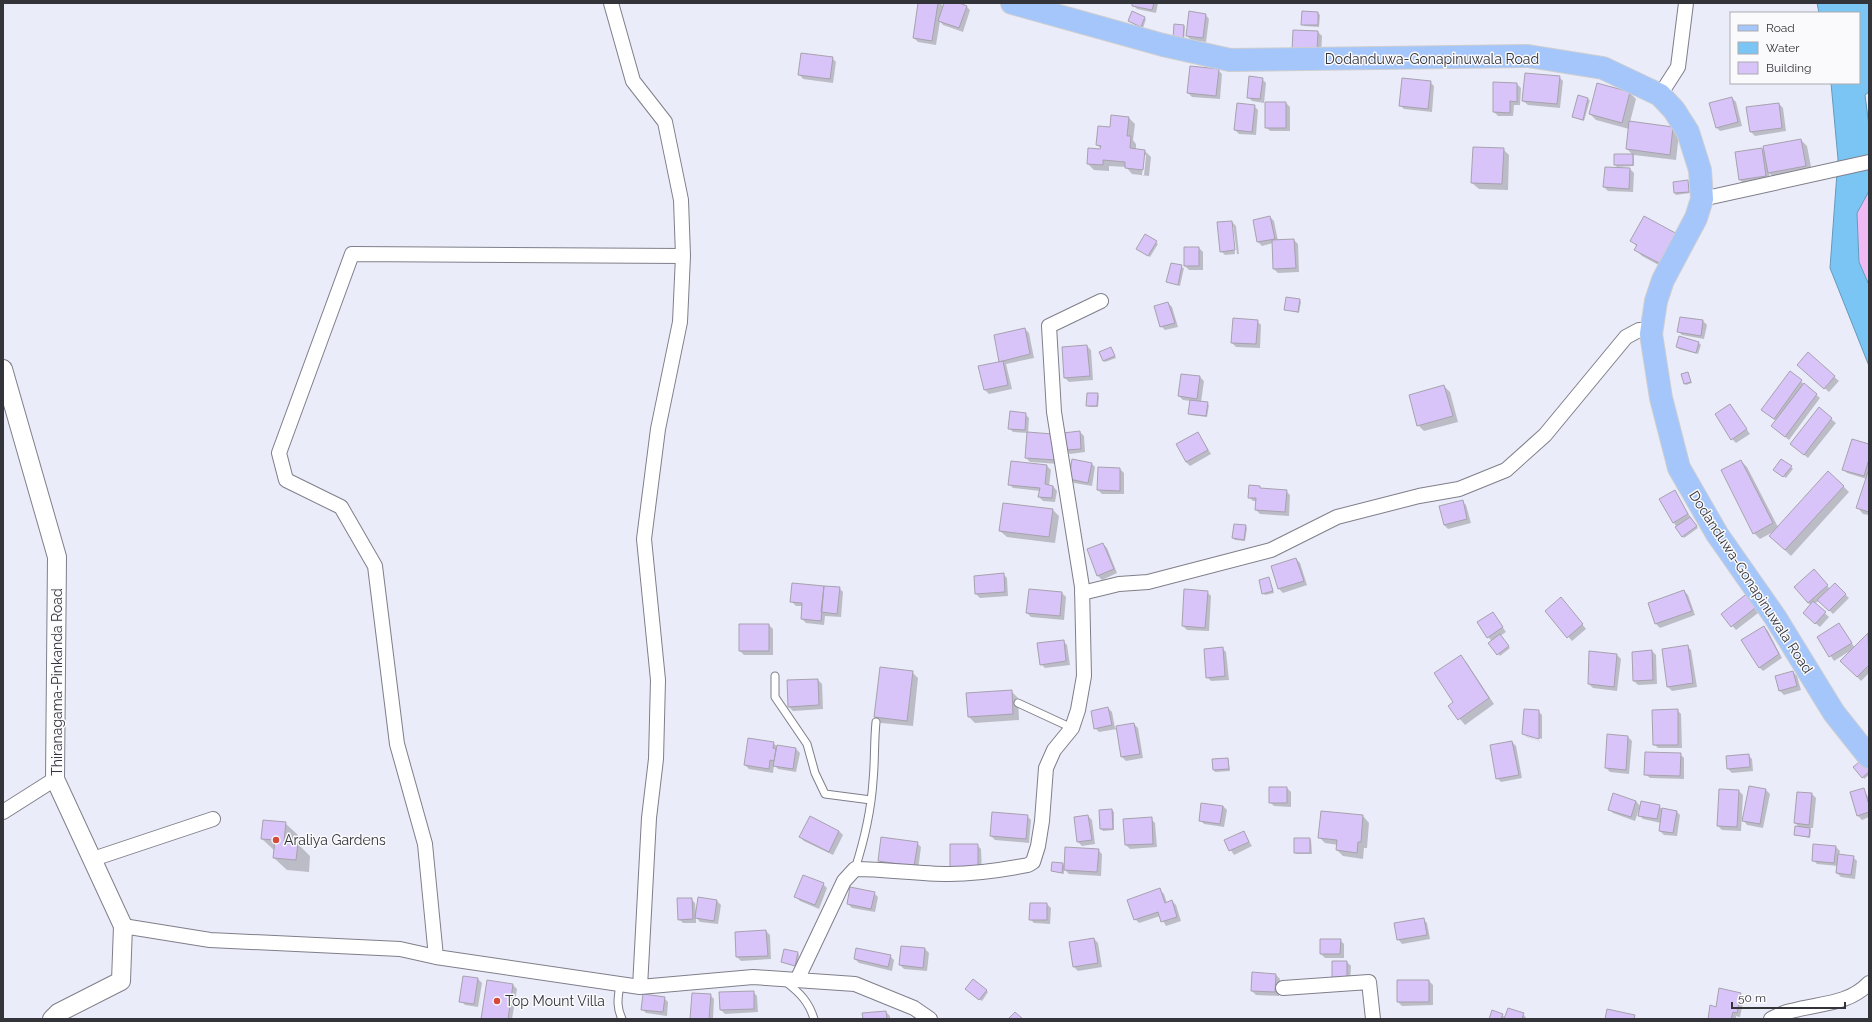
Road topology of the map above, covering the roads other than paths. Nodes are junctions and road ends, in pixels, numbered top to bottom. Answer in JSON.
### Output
{"nodes":[{"id":1,"x":611,"y":3,"type":"edge"},
{"id":2,"x":1012,"y":3,"type":"edge"},
{"id":3,"x":1686,"y":3,"type":"edge"},
{"id":4,"x":1660,"y":95,"type":"junction"},
{"id":5,"x":1869,"y":162,"type":"edge"},
{"id":6,"x":1702,"y":199,"type":"junction"},
{"id":7,"x":683,"y":256,"type":"junction"},
{"id":8,"x":1101,"y":301,"type":"dead end"},
{"id":9,"x":1652,"y":330,"type":"junction"},
{"id":10,"x":3,"y":369,"type":"edge"},
{"id":11,"x":1082,"y":593,"type":"junction"},
{"id":12,"x":775,"y":676,"type":"dead end"},
{"id":13,"x":1018,"y":703,"type":"dead end"},
{"id":14,"x":876,"y":722,"type":"dead end"},
{"id":15,"x":1072,"y":728,"type":"junction"},
{"id":16,"x":1869,"y":757,"type":"edge"},
{"id":17,"x":55,"y":779,"type":"junction"},
{"id":18,"x":871,"y":800,"type":"junction"},
{"id":19,"x":3,"y":812,"type":"edge"},
{"id":20,"x":213,"y":819,"type":"dead end"},
{"id":21,"x":93,"y":859,"type":"junction"},
{"id":22,"x":855,"y":870,"type":"junction"},
{"id":23,"x":123,"y":926,"type":"junction"},
{"id":24,"x":436,"y":958,"type":"junction"},
{"id":25,"x":783,"y":979,"type":"junction"},
{"id":26,"x":797,"y":980,"type":"junction"},
{"id":27,"x":1869,"y":982,"type":"edge"},
{"id":28,"x":620,"y":984,"type":"junction"},
{"id":29,"x":640,"y":987,"type":"junction"},
{"id":30,"x":1283,"y":988,"type":"dead end"},
{"id":31,"x":52,"y":1019,"type":"edge"},
{"id":32,"x":622,"y":1019,"type":"edge"},
{"id":33,"x":814,"y":1019,"type":"edge"},
{"id":34,"x":930,"y":1019,"type":"edge"},
{"id":35,"x":1373,"y":1019,"type":"edge"},
{"id":36,"x":1771,"y":1019,"type":"edge"}],
"edges":[{"from":1,"to":7,"type":"street"},
{"from":2,"to":4,"type":"main road","name":"Dodanduwa-Gonapinuwala Road"},
{"from":3,"to":4,"type":"street"},
{"from":4,"to":6,"type":"main road","name":"Dodanduwa-Gonapinuwala Road"},
{"from":5,"to":6,"type":"street"},
{"from":6,"to":9,"type":"main road","name":"Dodanduwa-Gonapinuwala Road"},
{"from":7,"to":24,"type":"street"},
{"from":7,"to":29,"type":"street"},
{"from":8,"to":11,"type":"street"},
{"from":9,"to":11,"type":"street"},
{"from":9,"to":16,"type":"main road","name":"Dodanduwa-Gonapinuwala Road"},
{"from":10,"to":17,"type":"street","name":"Thiranagama-Pinkanda Road"},
{"from":11,"to":15,"type":"street"},
{"from":12,"to":18,"type":"lane"},
{"from":13,"to":15,"type":"lane"},
{"from":14,"to":18,"type":"lane"},
{"from":15,"to":22,"type":"street"},
{"from":17,"to":19,"type":"street"},
{"from":17,"to":21,"type":"street","name":"Thiranagama-Pinkanda Road"},
{"from":18,"to":22,"type":"lane"},
{"from":20,"to":21,"type":"street"},
{"from":21,"to":23,"type":"street","name":"Thiranagama-Pinkanda Road"},
{"from":22,"to":26,"type":"street"},
{"from":23,"to":24,"type":"street"},
{"from":23,"to":31,"type":"street","name":"Thiranagama-Pinkanda Road"},
{"from":24,"to":28,"type":"street"},
{"from":25,"to":26,"type":"street"},
{"from":25,"to":29,"type":"street"},
{"from":25,"to":33,"type":"lane"},
{"from":26,"to":34,"type":"street"},
{"from":27,"to":36,"type":"street"},
{"from":28,"to":29,"type":"street"},
{"from":28,"to":32,"type":"lane"},
{"from":30,"to":35,"type":"street"}]}
